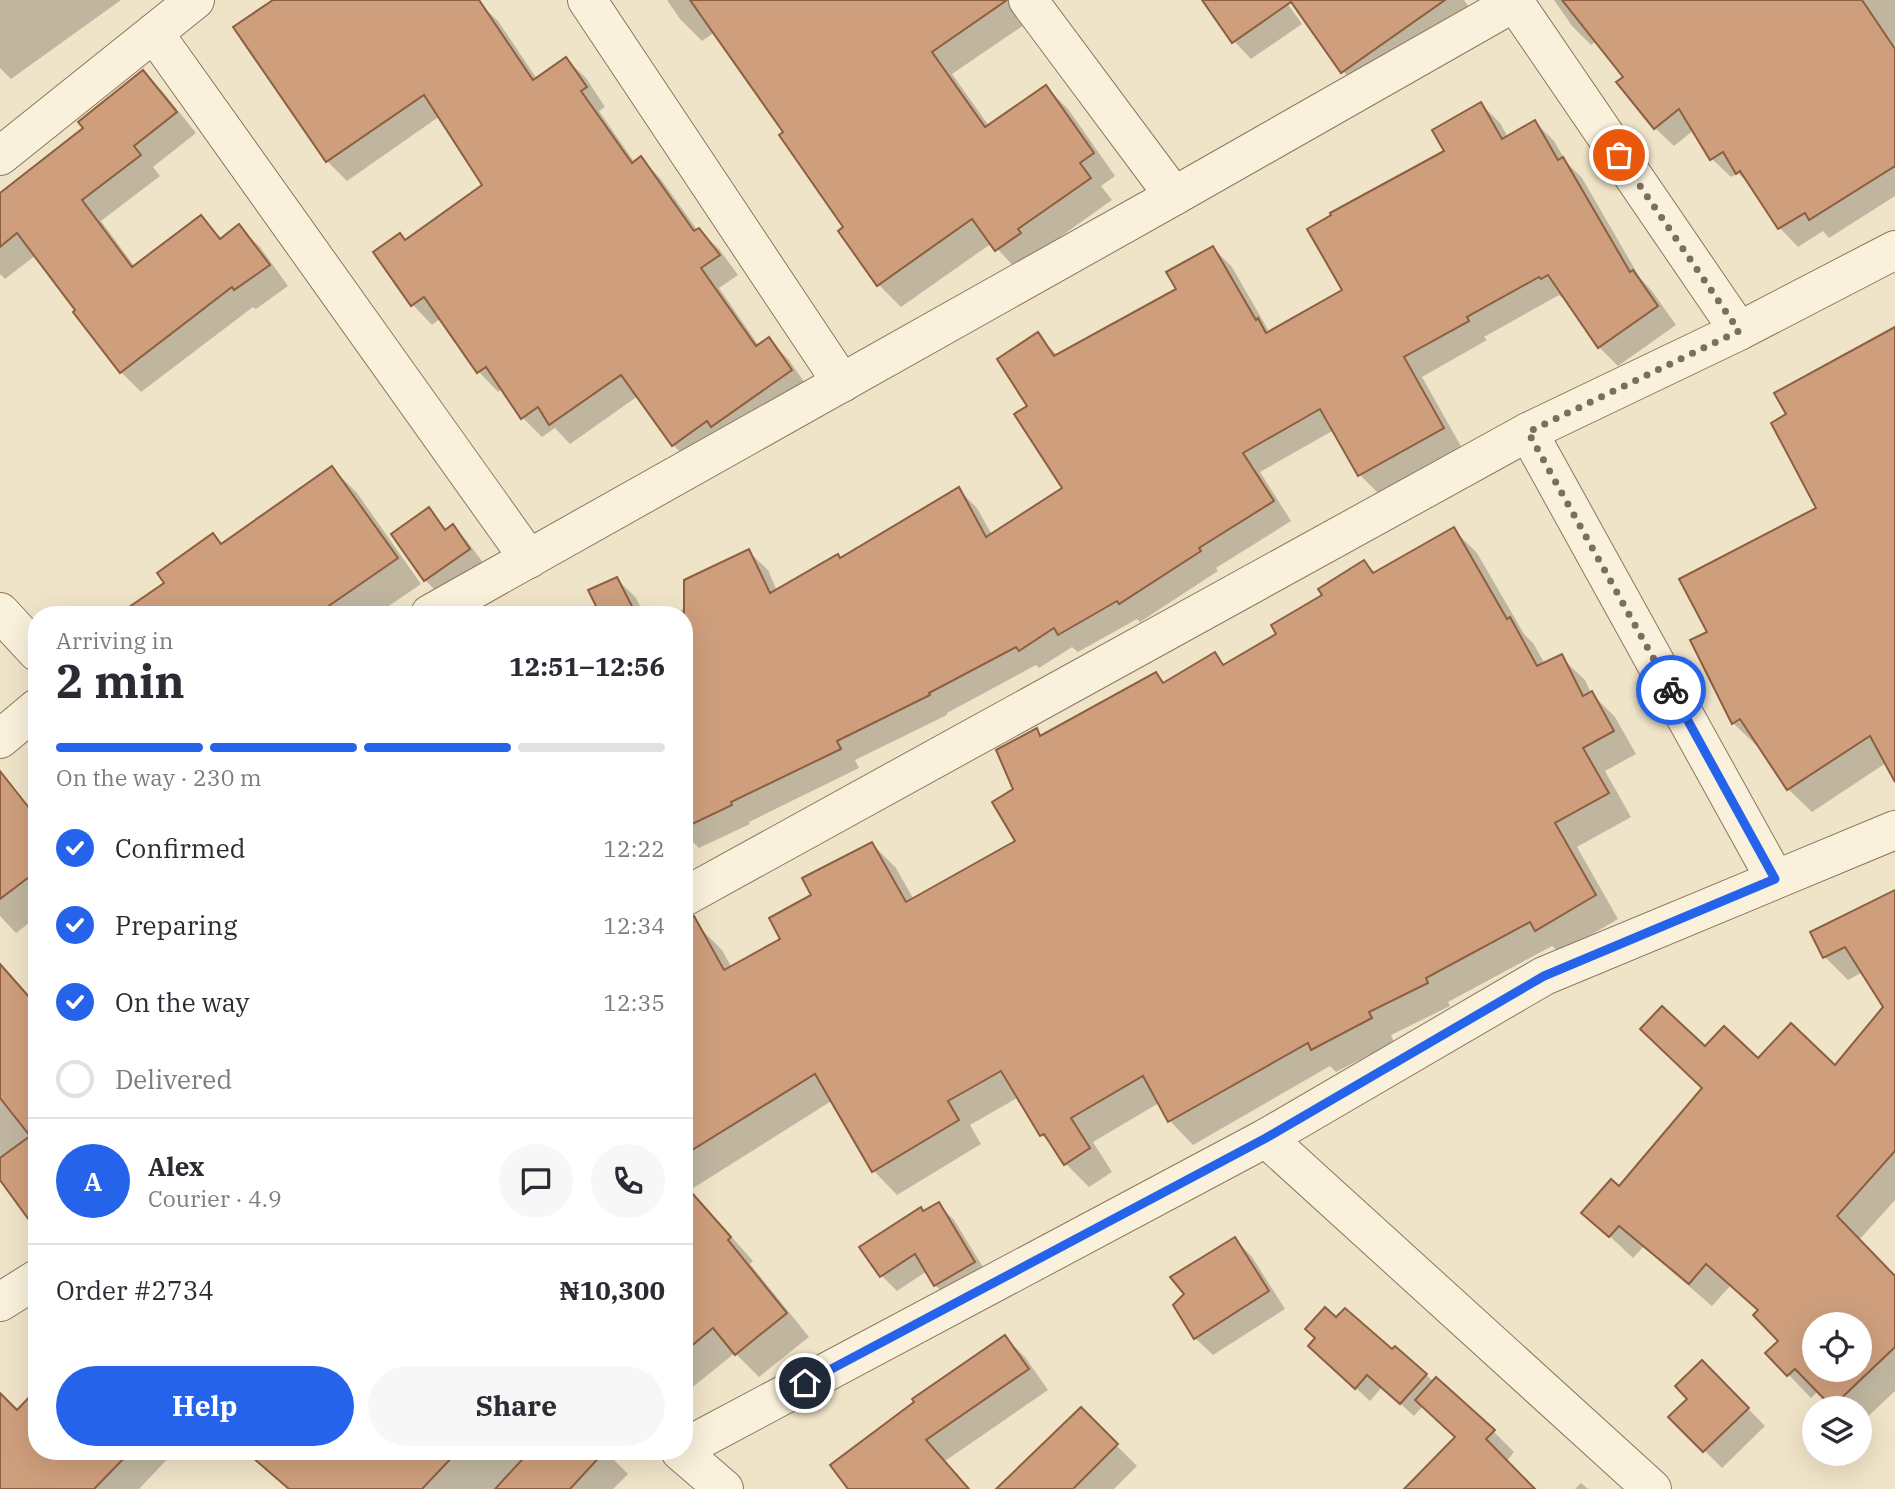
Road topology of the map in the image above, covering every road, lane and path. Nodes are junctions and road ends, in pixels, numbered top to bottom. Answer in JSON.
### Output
{"nodes":[{"id":1,"x":195,"y":0,"type":"edge"},
{"id":2,"x":587,"y":0,"type":"edge"},
{"id":3,"x":1028,"y":0,"type":"edge"},
{"id":4,"x":1514,"y":1,"type":"edge"},
{"id":5,"x":154,"y":33,"type":"junction"},
{"id":6,"x":0,"y":156,"type":"edge"},
{"id":7,"x":1174,"y":196,"type":"junction"},
{"id":8,"x":1895,"y":250,"type":"edge"},
{"id":9,"x":1739,"y":331,"type":"junction"},
{"id":10,"x":842,"y":383,"type":"junction"},
{"id":11,"x":1528,"y":432,"type":"junction"},
{"id":12,"x":529,"y":559,"type":"junction"},
{"id":13,"x":444,"y":606,"type":"edge"},
{"id":14,"x":0,"y":612,"type":"edge"},
{"id":15,"x":28,"y":642,"type":"edge"},
{"id":16,"x":28,"y":716,"type":"edge"},
{"id":17,"x":0,"y":739,"type":"edge"},
{"id":18,"x":1889,"y":839,"type":"edge"},
{"id":19,"x":1775,"y":879,"type":"junction"},
{"id":20,"x":693,"y":892,"type":"edge"},
{"id":21,"x":1266,"y":1138,"type":"junction"},
{"id":22,"x":28,"y":1285,"type":"edge"},
{"id":23,"x":0,"y":1302,"type":"edge"},
{"id":24,"x":693,"y":1443,"type":"edge"},
{"id":25,"x":690,"y":1460,"type":"edge"},
{"id":26,"x":724,"y":1489,"type":"edge"},
{"id":27,"x":1652,"y":1489,"type":"edge"}],
"edges":[{"from":1,"to":5,"type":"street"},
{"from":2,"to":10,"type":"street"},
{"from":3,"to":7,"type":"street"},
{"from":4,"to":7,"type":"street"},
{"from":4,"to":9,"type":"street"},
{"from":5,"to":6,"type":"street"},
{"from":5,"to":12,"type":"street"},
{"from":7,"to":10,"type":"street"},
{"from":8,"to":9,"type":"street"},
{"from":9,"to":11,"type":"street"},
{"from":10,"to":12,"type":"street"},
{"from":11,"to":19,"type":"street"},
{"from":11,"to":20,"type":"street"},
{"from":12,"to":13,"type":"street"},
{"from":14,"to":15,"type":"street"},
{"from":16,"to":17,"type":"street"},
{"from":18,"to":19,"type":"street"},
{"from":19,"to":21,"type":"street"},
{"from":21,"to":24,"type":"street"},
{"from":21,"to":27,"type":"street"},
{"from":22,"to":23,"type":"street"},
{"from":25,"to":26,"type":"street"}]}
